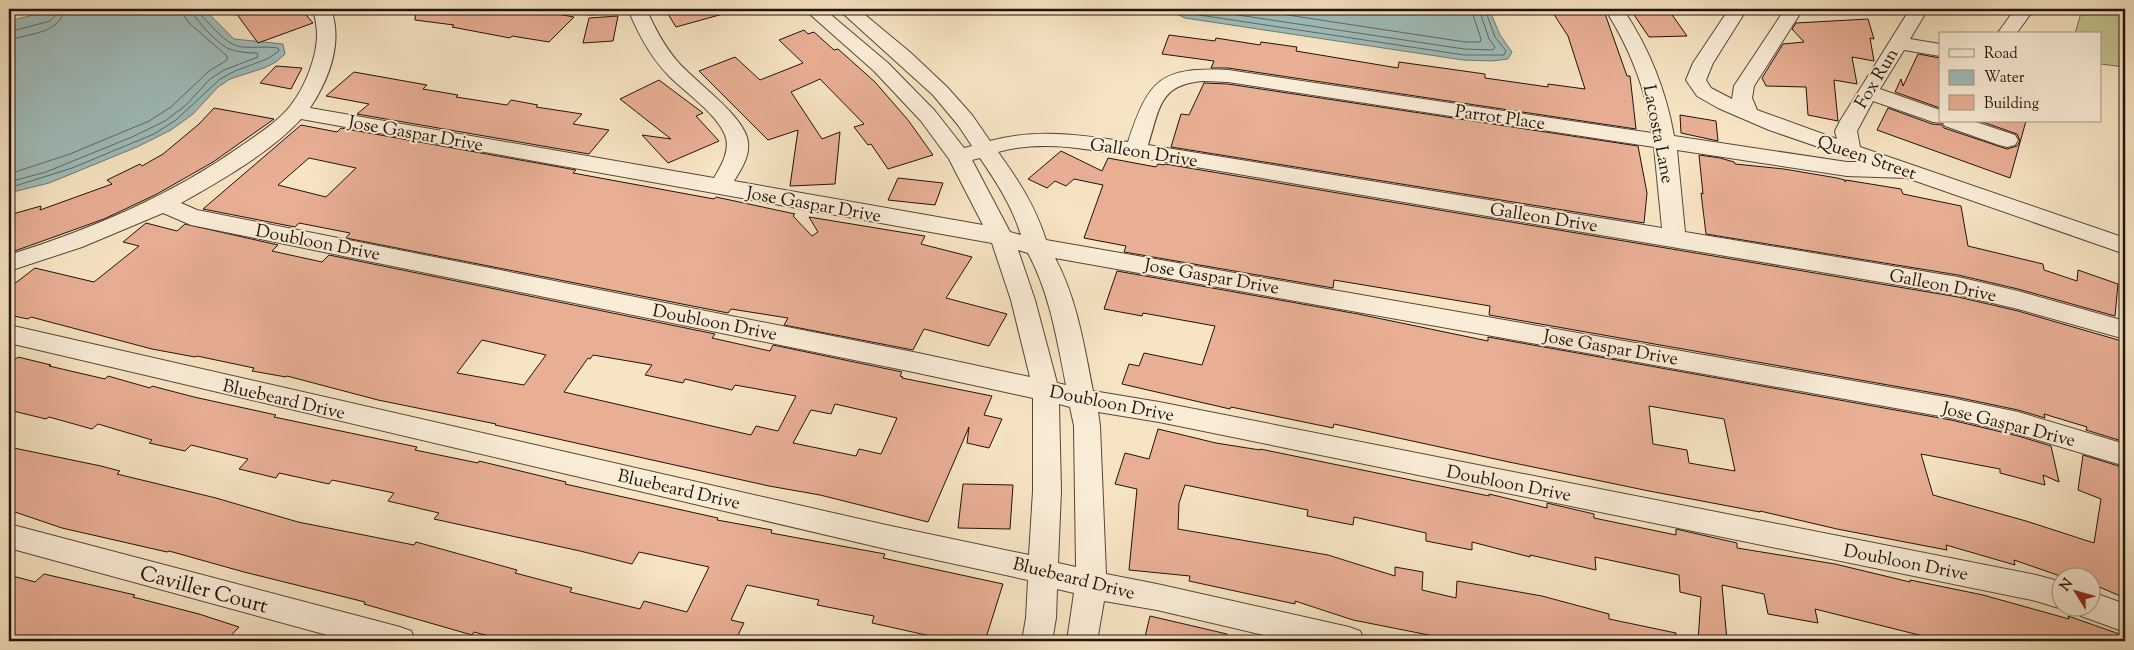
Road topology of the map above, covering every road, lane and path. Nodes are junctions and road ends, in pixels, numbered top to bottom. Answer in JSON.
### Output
{"nodes":[{"id":1,"x":322,"y":9,"type":"edge"},
{"id":2,"x":584,"y":9,"type":"edge"},
{"id":3,"x":599,"y":9,"type":"edge"},
{"id":4,"x":637,"y":9,"type":"edge"},
{"id":5,"x":813,"y":9,"type":"edge"},
{"id":6,"x":847,"y":9,"type":"edge"},
{"id":7,"x":1614,"y":9,"type":"edge"},
{"id":8,"x":1738,"y":9,"type":"edge"},
{"id":9,"x":1794,"y":9,"type":"edge"},
{"id":10,"x":1919,"y":9,"type":"edge"},
{"id":11,"x":2025,"y":9,"type":"edge"},
{"id":12,"x":2008,"y":32,"type":"edge"},
{"id":13,"x":1897,"y":43,"type":"junction"},
{"id":14,"x":1939,"y":50,"type":"edge"},
{"id":15,"x":1866,"y":92,"type":"junction"},
{"id":16,"x":296,"y":112,"type":"junction"},
{"id":17,"x":1750,"y":115,"type":"junction"},
{"id":18,"x":1939,"y":117,"type":"edge"},
{"id":19,"x":1955,"y":122,"type":"edge"},
{"id":20,"x":2007,"y":140,"type":"dead end"},
{"id":21,"x":1663,"y":141,"type":"junction"},
{"id":22,"x":985,"y":149,"type":"junction"},
{"id":23,"x":1136,"y":150,"type":"junction"},
{"id":24,"x":1850,"y":150,"type":"junction"},
{"id":25,"x":959,"y":157,"type":"junction"},
{"id":26,"x":1908,"y":171,"type":"junction"},
{"id":27,"x":720,"y":186,"type":"junction"},
{"id":28,"x":164,"y":204,"type":"junction"},
{"id":29,"x":1000,"y":236,"type":"junction"},
{"id":30,"x":1674,"y":238,"type":"junction"},
{"id":31,"x":2125,"y":246,"type":"edge"},
{"id":32,"x":1037,"y":247,"type":"junction"},
{"id":33,"x":9,"y":263,"type":"edge"},
{"id":34,"x":2125,"y":330,"type":"edge"},
{"id":35,"x":9,"y":334,"type":"edge"},
{"id":36,"x":1046,"y":390,"type":"junction"},
{"id":37,"x":1082,"y":399,"type":"junction"},
{"id":38,"x":2125,"y":455,"type":"edge"},
{"id":39,"x":9,"y":536,"type":"edge"},
{"id":40,"x":1042,"y":571,"type":"junction"},
{"id":41,"x":1091,"y":585,"type":"junction"},
{"id":42,"x":2052,"y":593,"type":"edge"},
{"id":43,"x":2102,"y":610,"type":"edge"},
{"id":44,"x":2125,"y":618,"type":"edge"},
{"id":45,"x":400,"y":641,"type":"edge"},
{"id":46,"x":1037,"y":641,"type":"edge"},
{"id":47,"x":1082,"y":641,"type":"edge"},
{"id":48,"x":1349,"y":641,"type":"edge"}],
"edges":[{"from":1,"to":16,"type":"street"},
{"from":2,"to":3,"type":"street"},
{"from":4,"to":27,"type":"street"},
{"from":5,"to":25,"type":"street"},
{"from":6,"to":22,"type":"street"},
{"from":7,"to":21,"type":"street","name":"Lacosta Lane"},
{"from":8,"to":17,"type":"street","name":"Queen Street"},
{"from":9,"to":17,"type":"street"},
{"from":10,"to":13,"type":"street","name":"Fox Run"},
{"from":11,"to":12,"type":"street"},
{"from":13,"to":14,"type":"street"},
{"from":13,"to":15,"type":"street","name":"Fox Run"},
{"from":15,"to":18,"type":"street"},
{"from":15,"to":24,"type":"street","name":"Fox Run"},
{"from":16,"to":27,"type":"street","name":"Jose Gaspar Drive"},
{"from":16,"to":28,"type":"street"},
{"from":17,"to":24,"type":"street","name":"Queen Street"},
{"from":19,"to":20,"type":"street"},
{"from":21,"to":23,"type":"street","name":"Parrot Place"},
{"from":21,"to":26,"type":"street","name":"Parrot Place"},
{"from":21,"to":30,"type":"street","name":"Lacosta Lane"},
{"from":22,"to":23,"type":"street","name":"Galleon Drive"},
{"from":22,"to":25,"type":"street","name":"Galleon Drive"},
{"from":22,"to":32,"type":"street"},
{"from":23,"to":30,"type":"street","name":"Galleon Drive"},
{"from":24,"to":26,"type":"street","name":"Queen Street"},
{"from":25,"to":29,"type":"street"},
{"from":26,"to":31,"type":"street","name":"Queen Street"},
{"from":27,"to":29,"type":"street","name":"Jose Gaspar Drive"},
{"from":28,"to":33,"type":"street"},
{"from":28,"to":36,"type":"street","name":"Doubloon Drive"},
{"from":29,"to":32,"type":"street","name":"Jose Gaspar Drive"},
{"from":29,"to":36,"type":"street"},
{"from":30,"to":34,"type":"street","name":"Galleon Drive"},
{"from":32,"to":37,"type":"street"},
{"from":32,"to":38,"type":"street","name":"Jose Gaspar Drive"},
{"from":35,"to":40,"type":"street","name":"Bluebeard Drive"},
{"from":36,"to":37,"type":"street","name":"Doubloon Drive"},
{"from":36,"to":40,"type":"street"},
{"from":37,"to":41,"type":"street"},
{"from":37,"to":42,"type":"street","name":"Doubloon Drive"},
{"from":39,"to":45,"type":"street","name":"Caviller Court"},
{"from":40,"to":41,"type":"street","name":"Bluebeard Drive"},
{"from":40,"to":46,"type":"street"},
{"from":41,"to":47,"type":"street"},
{"from":41,"to":48,"type":"street","name":"Bluebeard Drive"},
{"from":43,"to":44,"type":"street"}]}
